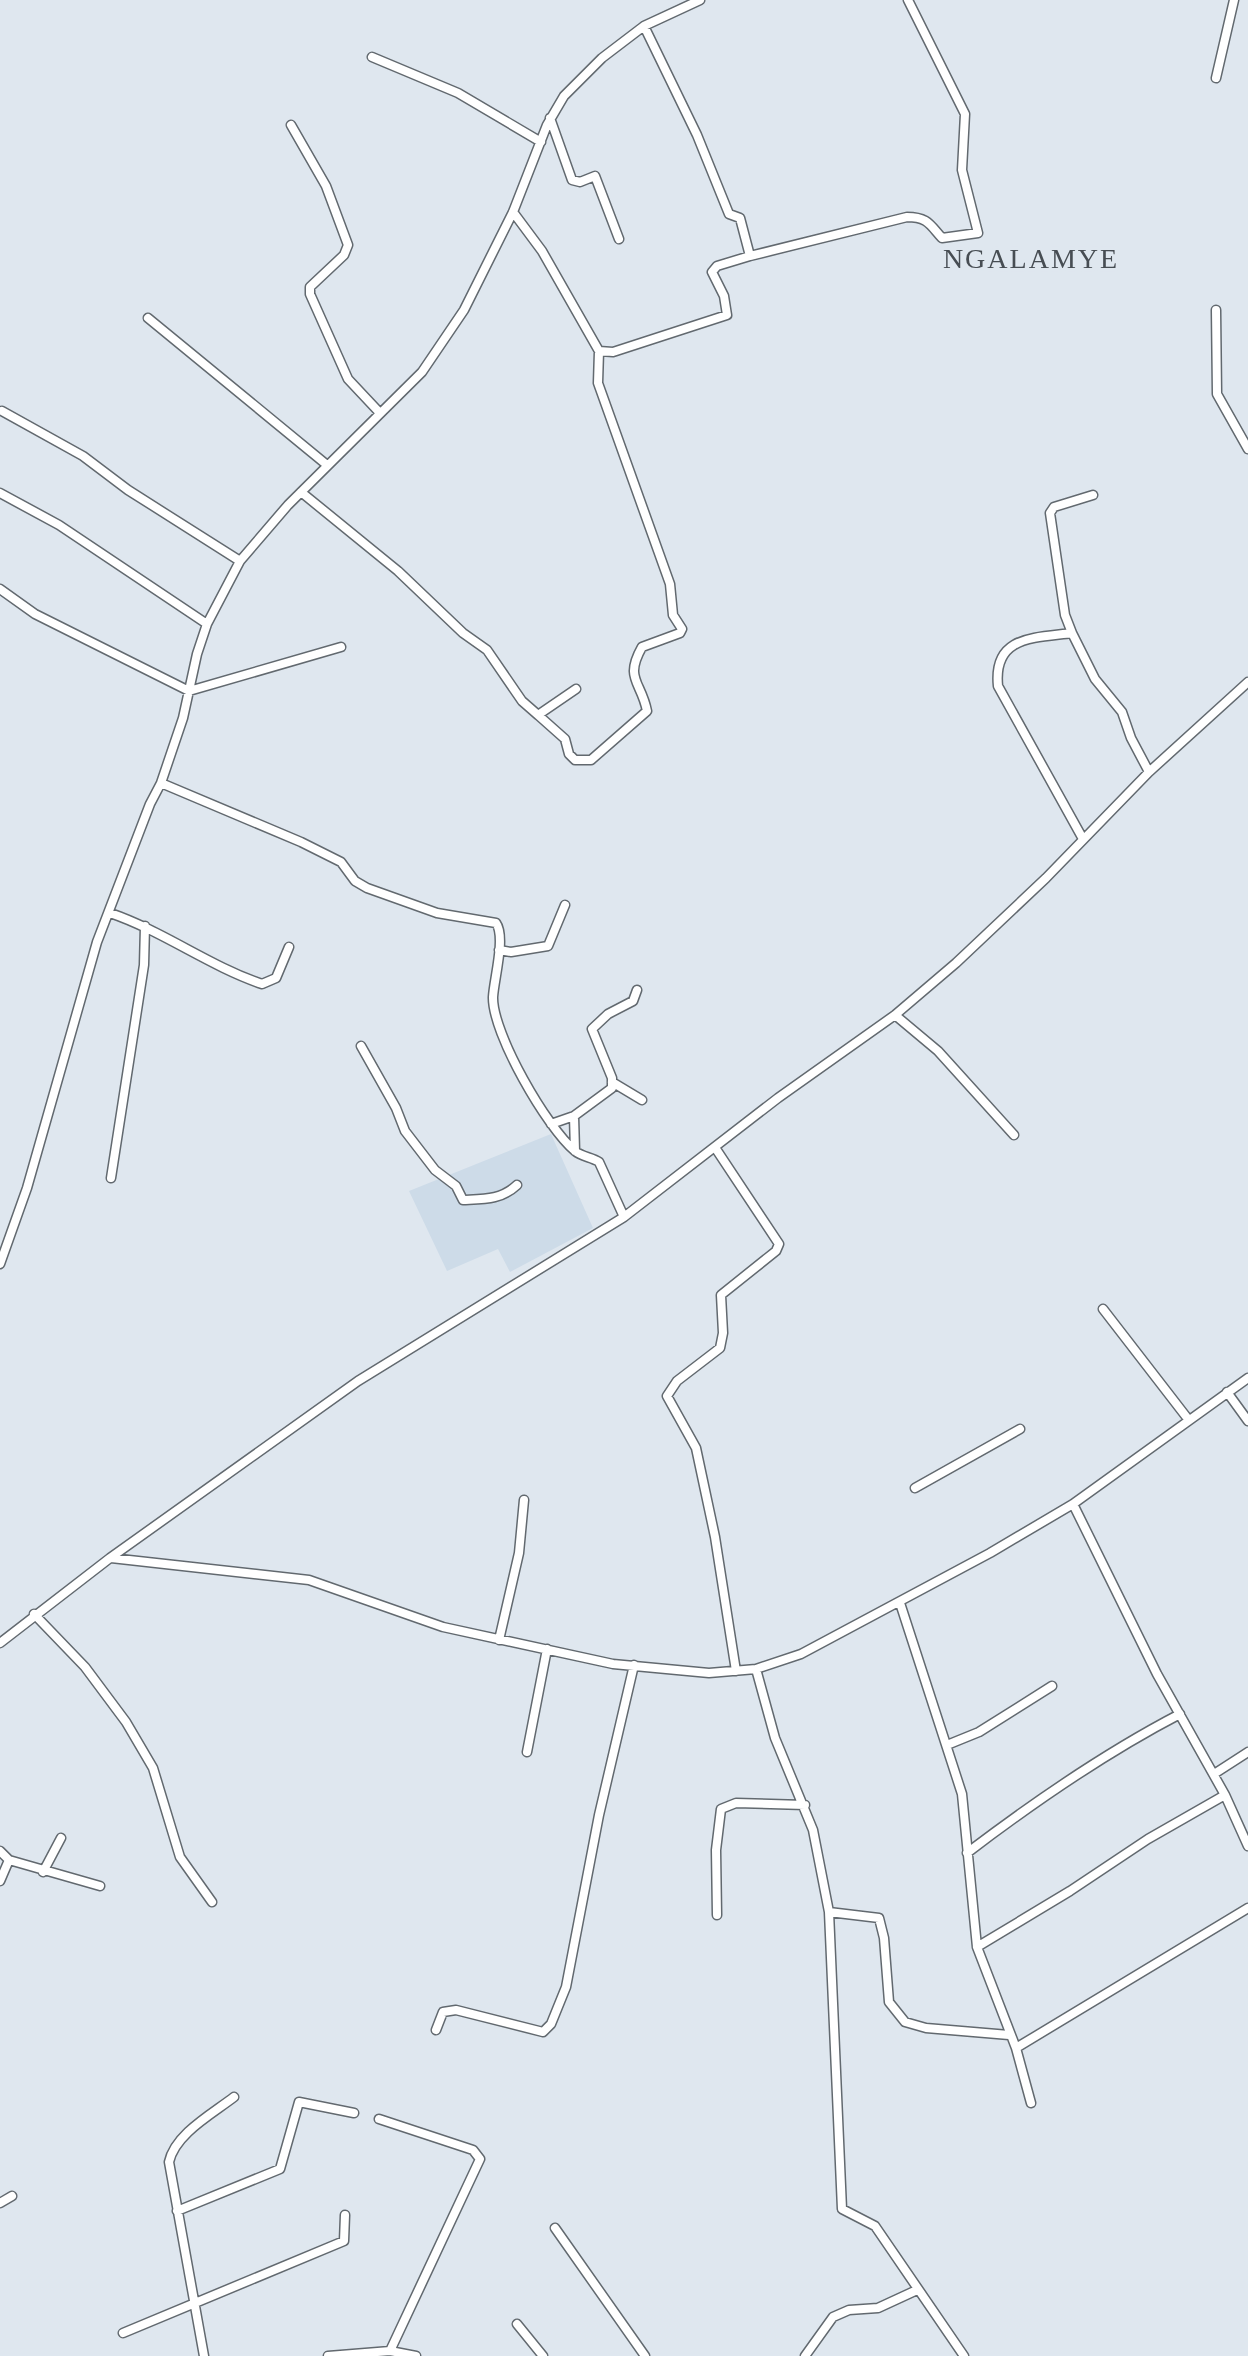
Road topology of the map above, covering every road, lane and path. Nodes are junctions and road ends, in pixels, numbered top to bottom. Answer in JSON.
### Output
{"nodes":[{"id":1,"x":700,"y":0,"type":"edge"},
{"id":2,"x":908,"y":0,"type":"edge"},
{"id":3,"x":1234,"y":0,"type":"edge"},
{"id":4,"x":644,"y":26,"type":"junction"},
{"id":5,"x":372,"y":57,"type":"dead end"},
{"id":6,"x":1216,"y":78,"type":"dead end"},
{"id":7,"x":550,"y":118,"type":"junction"},
{"id":8,"x":291,"y":125,"type":"dead end"},
{"id":9,"x":541,"y":142,"type":"junction"},
{"id":10,"x":513,"y":212,"type":"junction"},
{"id":11,"x":620,"y":239,"type":"dead end"},
{"id":12,"x":750,"y":256,"type":"junction"},
{"id":13,"x":1216,"y":310,"type":"dead end"},
{"id":14,"x":148,"y":318,"type":"dead end"},
{"id":15,"x":599,"y":351,"type":"junction"},
{"id":16,"x":2,"y":411,"type":"dead end"},
{"id":17,"x":379,"y":412,"type":"junction"},
{"id":18,"x":1248,"y":449,"type":"edge"},
{"id":19,"x":327,"y":465,"type":"junction"},
{"id":20,"x":301,"y":492,"type":"junction"},
{"id":21,"x":0,"y":493,"type":"edge"},
{"id":22,"x":1093,"y":495,"type":"dead end"},
{"id":23,"x":240,"y":561,"type":"junction"},
{"id":24,"x":0,"y":590,"type":"edge"},
{"id":25,"x":207,"y":624,"type":"junction"},
{"id":26,"x":1072,"y":633,"type":"junction"},
{"id":27,"x":341,"y":647,"type":"dead end"},
{"id":28,"x":1248,"y":682,"type":"edge"},
{"id":29,"x":576,"y":689,"type":"dead end"},
{"id":30,"x":189,"y":691,"type":"junction"},
{"id":31,"x":538,"y":715,"type":"junction"},
{"id":32,"x":1149,"y":772,"type":"junction"},
{"id":33,"x":162,"y":783,"type":"junction"},
{"id":34,"x":1083,"y":839,"type":"junction"},
{"id":35,"x":565,"y":905,"type":"dead end"},
{"id":36,"x":110,"y":913,"type":"junction"},
{"id":37,"x":145,"y":926,"type":"junction"},
{"id":38,"x":289,"y":947,"type":"dead end"},
{"id":39,"x":499,"y":950,"type":"junction"},
{"id":40,"x":637,"y":990,"type":"dead end"},
{"id":41,"x":895,"y":1015,"type":"junction"},
{"id":42,"x":360,"y":1046,"type":"dead end"},
{"id":43,"x":612,"y":1082,"type":"junction"},
{"id":44,"x":642,"y":1100,"type":"dead end"},
{"id":45,"x":574,"y":1116,"type":"junction"},
{"id":46,"x":551,"y":1124,"type":"junction"},
{"id":47,"x":1014,"y":1135,"type":"dead end"},
{"id":48,"x":716,"y":1149,"type":"junction"},
{"id":49,"x":575,"y":1151,"type":"junction"},
{"id":50,"x":111,"y":1178,"type":"dead end"},
{"id":51,"x":517,"y":1185,"type":"dead end"},
{"id":52,"x":624,"y":1217,"type":"junction"},
{"id":53,"x":0,"y":1264,"type":"edge"},
{"id":54,"x":1103,"y":1309,"type":"dead end"},
{"id":55,"x":1248,"y":1378,"type":"edge"},
{"id":56,"x":1227,"y":1392,"type":"junction"},
{"id":57,"x":1188,"y":1419,"type":"junction"},
{"id":58,"x":1248,"y":1421,"type":"edge"},
{"id":59,"x":1020,"y":1429,"type":"dead end"},
{"id":60,"x":915,"y":1488,"type":"dead end"},
{"id":61,"x":524,"y":1500,"type":"dead end"},
{"id":62,"x":1073,"y":1504,"type":"junction"},
{"id":63,"x":110,"y":1558,"type":"junction"},
{"id":64,"x":900,"y":1602,"type":"junction"},
{"id":65,"x":34,"y":1614,"type":"junction"},
{"id":66,"x":499,"y":1640,"type":"junction"},
{"id":67,"x":0,"y":1643,"type":"edge"},
{"id":68,"x":547,"y":1649,"type":"junction"},
{"id":69,"x":634,"y":1665,"type":"junction"},
{"id":70,"x":755,"y":1669,"type":"junction"},
{"id":71,"x":736,"y":1671,"type":"junction"},
{"id":72,"x":1052,"y":1686,"type":"dead end"},
{"id":73,"x":1180,"y":1714,"type":"junction"},
{"id":74,"x":947,"y":1745,"type":"junction"},
{"id":75,"x":527,"y":1752,"type":"dead end"},
{"id":76,"x":1248,"y":1752,"type":"edge"},
{"id":77,"x":1214,"y":1774,"type":"junction"},
{"id":78,"x":1225,"y":1795,"type":"junction"},
{"id":79,"x":805,"y":1805,"type":"junction"},
{"id":80,"x":61,"y":1838,"type":"dead end"},
{"id":81,"x":1248,"y":1846,"type":"edge"},
{"id":82,"x":0,"y":1851,"type":"edge"},
{"id":83,"x":967,"y":1853,"type":"junction"},
{"id":84,"x":9,"y":1860,"type":"junction"},
{"id":85,"x":43,"y":1872,"type":"junction"},
{"id":86,"x":0,"y":1881,"type":"edge"},
{"id":87,"x":100,"y":1886,"type":"dead end"},
{"id":88,"x":212,"y":1902,"type":"dead end"},
{"id":89,"x":1248,"y":1908,"type":"edge"},
{"id":90,"x":829,"y":1912,"type":"junction"},
{"id":91,"x":717,"y":1915,"type":"dead end"},
{"id":92,"x":977,"y":1947,"type":"junction"},
{"id":93,"x":436,"y":2030,"type":"dead end"},
{"id":94,"x":1009,"y":2035,"type":"junction"},
{"id":95,"x":1016,"y":2048,"type":"junction"},
{"id":96,"x":234,"y":2098,"type":"dead end"},
{"id":97,"x":1031,"y":2102,"type":"dead end"},
{"id":98,"x":354,"y":2113,"type":"dead end"},
{"id":99,"x":379,"y":2119,"type":"dead end"},
{"id":100,"x":12,"y":2196,"type":"dead end"},
{"id":101,"x":0,"y":2203,"type":"edge"},
{"id":102,"x":177,"y":2211,"type":"junction"},
{"id":103,"x":345,"y":2215,"type":"dead end"},
{"id":104,"x":555,"y":2228,"type":"dead end"},
{"id":105,"x":917,"y":2290,"type":"junction"},
{"id":106,"x":194,"y":2305,"type":"junction"},
{"id":107,"x":517,"y":2324,"type":"dead end"},
{"id":108,"x":123,"y":2333,"type":"dead end"},
{"id":109,"x":390,"y":2351,"type":"junction"},
{"id":110,"x":334,"y":2355,"type":"edge"},
{"id":111,"x":204,"y":2356,"type":"edge"},
{"id":112,"x":416,"y":2356,"type":"edge"},
{"id":113,"x":543,"y":2356,"type":"edge"},
{"id":114,"x":645,"y":2356,"type":"edge"},
{"id":115,"x":806,"y":2356,"type":"edge"},
{"id":116,"x":964,"y":2356,"type":"edge"}],
"edges":[{"from":1,"to":4,"type":"street"},
{"from":2,"to":12,"type":"street"},
{"from":3,"to":6,"type":"street"},
{"from":4,"to":7,"type":"street"},
{"from":4,"to":12,"type":"street"},
{"from":5,"to":9,"type":"street"},
{"from":7,"to":9,"type":"street"},
{"from":7,"to":11,"type":"street"},
{"from":8,"to":17,"type":"street"},
{"from":9,"to":10,"type":"street"},
{"from":10,"to":15,"type":"street"},
{"from":10,"to":17,"type":"street"},
{"from":12,"to":15,"type":"street"},
{"from":13,"to":18,"type":"street"},
{"from":14,"to":19,"type":"street"},
{"from":15,"to":31,"type":"street"},
{"from":16,"to":23,"type":"street"},
{"from":17,"to":19,"type":"street"},
{"from":19,"to":20,"type":"street"},
{"from":20,"to":23,"type":"street"},
{"from":20,"to":31,"type":"street"},
{"from":21,"to":25,"type":"street"},
{"from":22,"to":26,"type":"street"},
{"from":23,"to":25,"type":"street"},
{"from":24,"to":30,"type":"street"},
{"from":25,"to":30,"type":"street"},
{"from":26,"to":32,"type":"street"},
{"from":26,"to":34,"type":"street"},
{"from":27,"to":30,"type":"street"},
{"from":28,"to":32,"type":"street"},
{"from":29,"to":31,"type":"street"},
{"from":30,"to":33,"type":"street"},
{"from":32,"to":34,"type":"street"},
{"from":33,"to":36,"type":"street"},
{"from":33,"to":39,"type":"street"},
{"from":34,"to":41,"type":"street"},
{"from":35,"to":39,"type":"street"},
{"from":36,"to":37,"type":"street"},
{"from":36,"to":53,"type":"street"},
{"from":37,"to":38,"type":"street"},
{"from":37,"to":50,"type":"street"},
{"from":39,"to":46,"type":"street"},
{"from":40,"to":43,"type":"street"},
{"from":41,"to":47,"type":"street"},
{"from":41,"to":48,"type":"street"},
{"from":42,"to":51,"type":"street"},
{"from":43,"to":44,"type":"street"},
{"from":43,"to":45,"type":"street"},
{"from":45,"to":46,"type":"street"},
{"from":45,"to":49,"type":"street"},
{"from":46,"to":49,"type":"street"},
{"from":48,"to":52,"type":"street"},
{"from":48,"to":71,"type":"street"},
{"from":49,"to":52,"type":"street"},
{"from":52,"to":63,"type":"street"},
{"from":54,"to":57,"type":"street"},
{"from":55,"to":56,"type":"street"},
{"from":56,"to":57,"type":"street"},
{"from":56,"to":58,"type":"street"},
{"from":57,"to":62,"type":"street"},
{"from":59,"to":60,"type":"street"},
{"from":61,"to":66,"type":"street"},
{"from":62,"to":64,"type":"street"},
{"from":62,"to":73,"type":"street"},
{"from":63,"to":65,"type":"street"},
{"from":63,"to":66,"type":"street"},
{"from":64,"to":70,"type":"street"},
{"from":64,"to":74,"type":"street"},
{"from":65,"to":67,"type":"street"},
{"from":65,"to":88,"type":"street"},
{"from":66,"to":68,"type":"street"},
{"from":68,"to":69,"type":"street"},
{"from":68,"to":75,"type":"street"},
{"from":69,"to":71,"type":"street"},
{"from":69,"to":93,"type":"street"},
{"from":70,"to":71,"type":"street"},
{"from":70,"to":79,"type":"street"},
{"from":72,"to":74,"type":"street"},
{"from":73,"to":77,"type":"street"},
{"from":73,"to":83,"type":"street"},
{"from":74,"to":83,"type":"street"},
{"from":76,"to":77,"type":"street"},
{"from":77,"to":78,"type":"street"},
{"from":78,"to":81,"type":"street"},
{"from":78,"to":92,"type":"street"},
{"from":79,"to":90,"type":"street"},
{"from":79,"to":91,"type":"street"},
{"from":80,"to":85,"type":"street"},
{"from":82,"to":84,"type":"street"},
{"from":83,"to":92,"type":"street"},
{"from":84,"to":85,"type":"street"},
{"from":84,"to":86,"type":"street"},
{"from":85,"to":87,"type":"street"},
{"from":89,"to":95,"type":"street"},
{"from":90,"to":94,"type":"street"},
{"from":90,"to":105,"type":"street"},
{"from":92,"to":94,"type":"street"},
{"from":94,"to":95,"type":"street"},
{"from":95,"to":97,"type":"street"},
{"from":96,"to":102,"type":"street"},
{"from":98,"to":102,"type":"street"},
{"from":99,"to":109,"type":"street"},
{"from":100,"to":101,"type":"street"},
{"from":102,"to":106,"type":"street"},
{"from":103,"to":106,"type":"street"},
{"from":104,"to":114,"type":"street"},
{"from":105,"to":115,"type":"street"},
{"from":105,"to":116,"type":"street"},
{"from":106,"to":108,"type":"street"},
{"from":106,"to":111,"type":"street"},
{"from":107,"to":113,"type":"street"},
{"from":109,"to":110,"type":"street"},
{"from":109,"to":112,"type":"street"}]}
